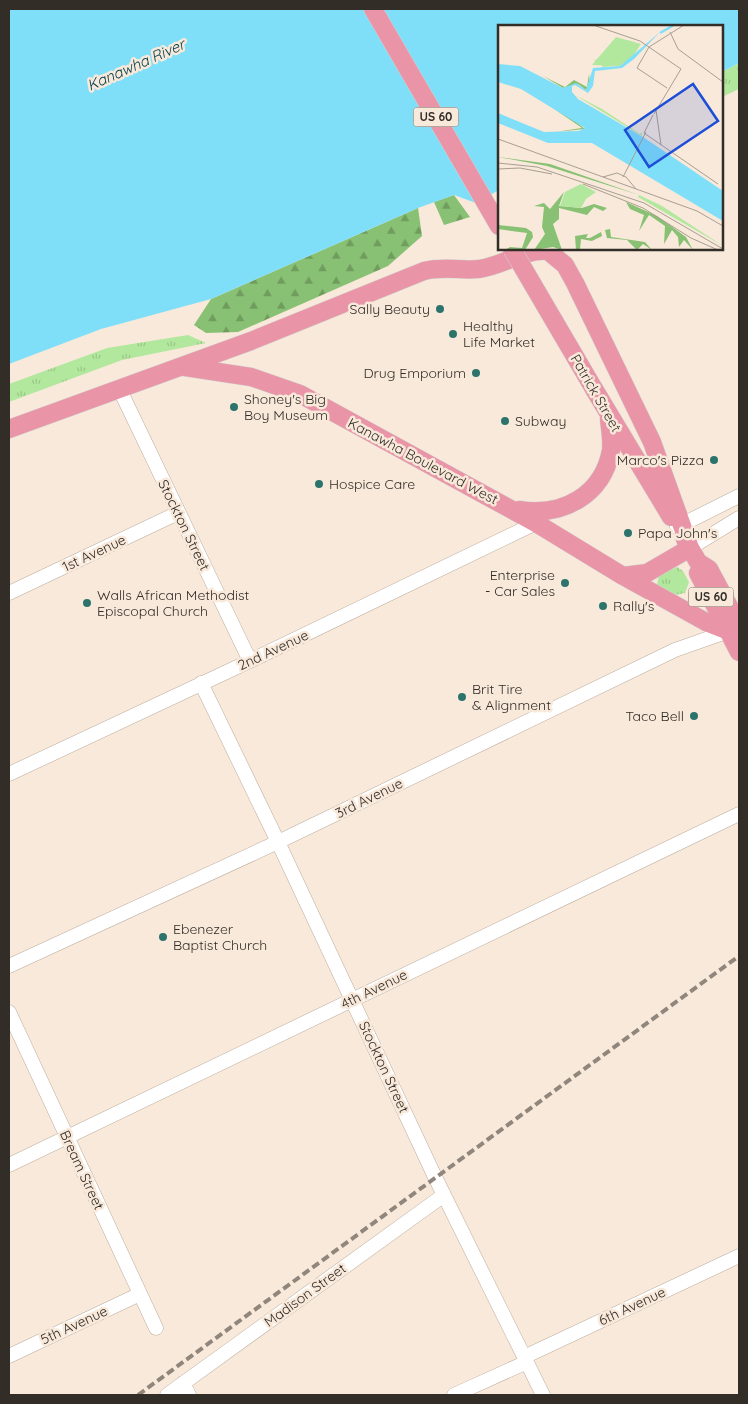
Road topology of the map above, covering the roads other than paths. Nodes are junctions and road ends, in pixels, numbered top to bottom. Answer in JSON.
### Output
{"nodes":[{"id":1,"x":373,"y":9,"type":"edge"},
{"id":2,"x":498,"y":224,"type":"edge"},
{"id":3,"x":513,"y":250,"type":"edge"},
{"id":4,"x":251,"y":341,"type":"junction"},
{"id":5,"x":184,"y":367,"type":"junction"},
{"id":6,"x":240,"y":375,"type":"junction"},
{"id":7,"x":119,"y":388,"type":"junction"},
{"id":8,"x":608,"y":414,"type":"junction"},
{"id":9,"x":9,"y":429,"type":"edge"},
{"id":10,"x":739,"y":496,"type":"edge"},
{"id":11,"x":511,"y":509,"type":"junction"},
{"id":12,"x":178,"y":513,"type":"junction"},
{"id":13,"x":739,"y":518,"type":"edge"},
{"id":14,"x":536,"y":522,"type":"junction"},
{"id":15,"x":679,"y":526,"type":"junction"},
{"id":16,"x":694,"y":555,"type":"junction"},
{"id":17,"x":623,"y":576,"type":"junction"},
{"id":18,"x":9,"y":593,"type":"edge"},
{"id":19,"x":734,"y":628,"type":"edge"},
{"id":20,"x":739,"y":652,"type":"edge"},
{"id":21,"x":250,"y":661,"type":"junction"},
{"id":22,"x":201,"y":683,"type":"junction"},
{"id":23,"x":9,"y":774,"type":"edge"},
{"id":24,"x":739,"y":814,"type":"edge"},
{"id":25,"x":278,"y":842,"type":"junction"},
{"id":26,"x":9,"y":966,"type":"edge"},
{"id":27,"x":352,"y":999,"type":"junction"},
{"id":28,"x":9,"y":1012,"type":"edge"},
{"id":29,"x":68,"y":1138,"type":"junction"},
{"id":30,"x":9,"y":1165,"type":"edge"},
{"id":31,"x":444,"y":1195,"type":"junction"},
{"id":32,"x":739,"y":1256,"type":"edge"},
{"id":33,"x":140,"y":1294,"type":"junction"},
{"id":34,"x":156,"y":1328,"type":"dead end"},
{"id":35,"x":9,"y":1356,"type":"edge"},
{"id":36,"x":526,"y":1359,"type":"junction"},
{"id":37,"x":186,"y":1389,"type":"edge"},
{"id":38,"x":167,"y":1395,"type":"edge"},
{"id":39,"x":454,"y":1395,"type":"edge"},
{"id":40,"x":543,"y":1395,"type":"edge"}],
"edges":[{"from":1,"to":2,"type":"main road","number":"US 60"},
{"from":3,"to":8,"type":"main road","name":"Patrick Street","bridge":true},
{"from":4,"to":5,"type":"main road","name":"Kanawha Boulevard West"},
{"from":4,"to":6,"type":"main road"},
{"from":4,"to":15,"type":"main road","name":"Kanawha Boulevard West"},
{"from":5,"to":6,"type":"main road","name":"Kanawha Boulevard West"},
{"from":5,"to":7,"type":"main road","name":"Kanawha Boulevard West"},
{"from":6,"to":11,"type":"main road","name":"Kanawha Boulevard West"},
{"from":7,"to":9,"type":"main road","name":"Kanawha Boulevard West"},
{"from":7,"to":12,"type":"street","name":"Stockton Street"},
{"from":8,"to":11,"type":"main road"},
{"from":8,"to":15,"type":"main road","name":"Patrick Street"},
{"from":10,"to":15,"type":"street"},
{"from":11,"to":14,"type":"main road","name":"Kanawha Boulevard West"},
{"from":12,"to":18,"type":"street","name":"1st Avenue"},
{"from":12,"to":21,"type":"street","name":"Stockton Street"},
{"from":13,"to":16,"type":"street"},
{"from":14,"to":17,"type":"main road","name":"Kanawha Boulevard West"},
{"from":14,"to":21,"type":"street","name":"2nd Avenue"},
{"from":15,"to":16,"type":"main road"},
{"from":16,"to":17,"type":"main road"},
{"from":16,"to":19,"type":"main road","number":"US 60"},
{"from":17,"to":19,"type":"main road","name":"Kanawha Boulevard West"},
{"from":19,"to":20,"type":"main road","number":"US 60"},
{"from":19,"to":25,"type":"street","name":"3rd Avenue"},
{"from":21,"to":22,"type":"street","name":"2nd Avenue"},
{"from":22,"to":23,"type":"street","name":"2nd Avenue"},
{"from":22,"to":25,"type":"street","name":"Stockton Street"},
{"from":24,"to":27,"type":"street","name":"4th Avenue"},
{"from":25,"to":26,"type":"street","name":"3rd Avenue"},
{"from":25,"to":27,"type":"street","name":"Stockton Street"},
{"from":27,"to":29,"type":"street","name":"4th Avenue"},
{"from":27,"to":31,"type":"street","name":"Stockton Street"},
{"from":28,"to":29,"type":"street","name":"Bream Street"},
{"from":29,"to":30,"type":"street","name":"4th Avenue"},
{"from":29,"to":33,"type":"street","name":"Bream Street"},
{"from":31,"to":36,"type":"street","name":"Stockton Street"},
{"from":31,"to":37,"type":"street","name":"Madison Street"},
{"from":32,"to":36,"type":"street","name":"6th Avenue"},
{"from":33,"to":34,"type":"street","name":"Bream Street"},
{"from":33,"to":35,"type":"street","name":"5th Avenue"},
{"from":36,"to":39,"type":"street","name":"6th Avenue"},
{"from":36,"to":40,"type":"street","name":"Stockton Street"},
{"from":37,"to":38,"type":"street","name":"Madison Street"}]}
